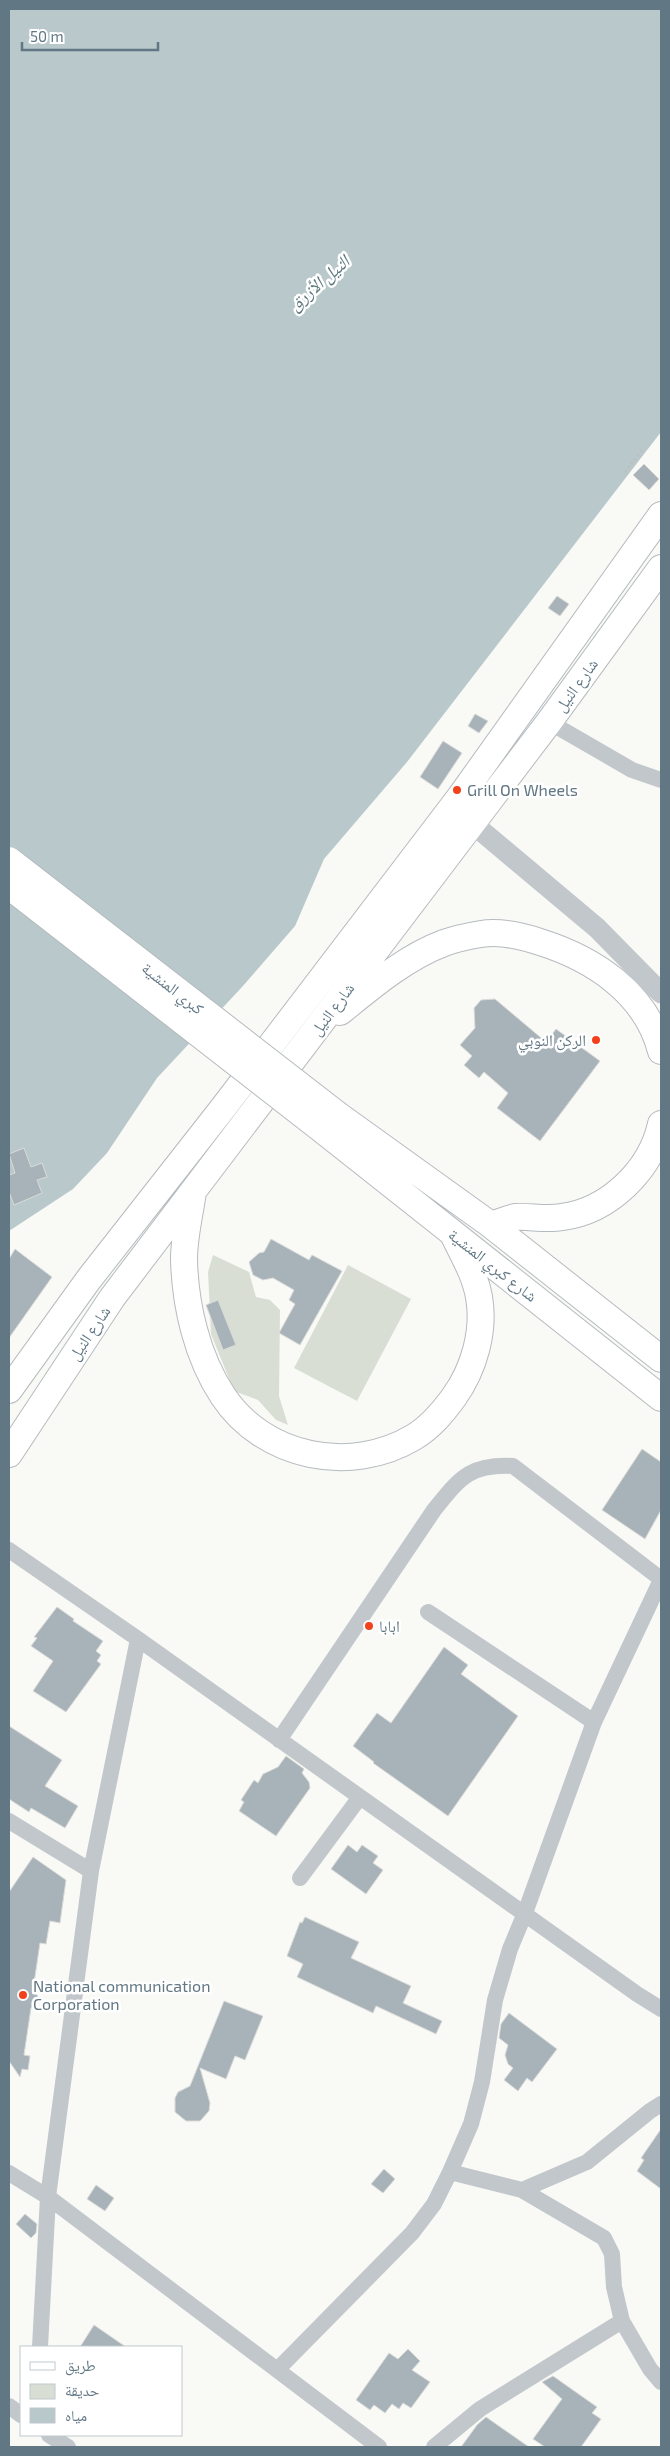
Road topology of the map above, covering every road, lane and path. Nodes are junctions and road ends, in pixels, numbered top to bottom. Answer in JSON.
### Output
{"nodes":[{"id":1,"x":644,"y":449,"type":"dead end"},
{"id":2,"x":625,"y":472,"type":"dead end"},
{"id":3,"x":661,"y":515,"type":"edge"},
{"id":4,"x":661,"y":568,"type":"edge"},
{"id":5,"x":549,"y":722,"type":"junction"},
{"id":6,"x":661,"y":780,"type":"edge"},
{"id":7,"x":472,"y":823,"type":"junction"},
{"id":8,"x":9,"y":860,"type":"edge"},
{"id":9,"x":9,"y":886,"type":"edge"},
{"id":10,"x":661,"y":993,"type":"edge"},
{"id":11,"x":315,"y":1030,"type":"junction"},
{"id":12,"x":661,"y":1051,"type":"edge"},
{"id":13,"x":332,"y":1124,"type":"junction"},
{"id":14,"x":661,"y":1124,"type":"edge"},
{"id":15,"x":193,"y":1189,"type":"junction"},
{"id":16,"x":490,"y":1226,"type":"junction"},
{"id":17,"x":453,"y":1234,"type":"junction"},
{"id":18,"x":661,"y":1360,"type":"edge"},
{"id":19,"x":9,"y":1390,"type":"edge"},
{"id":20,"x":661,"y":1398,"type":"edge"},
{"id":21,"x":9,"y":1454,"type":"edge"},
{"id":22,"x":9,"y":1550,"type":"edge"},
{"id":23,"x":661,"y":1579,"type":"edge"},
{"id":24,"x":428,"y":1612,"type":"dead end"},
{"id":25,"x":138,"y":1639,"type":"junction"},
{"id":26,"x":594,"y":1722,"type":"junction"},
{"id":27,"x":279,"y":1740,"type":"junction"},
{"id":28,"x":360,"y":1797,"type":"junction"},
{"id":29,"x":9,"y":1821,"type":"edge"},
{"id":30,"x":91,"y":1871,"type":"junction"},
{"id":31,"x":300,"y":1878,"type":"dead end"},
{"id":32,"x":525,"y":1913,"type":"junction"},
{"id":33,"x":661,"y":2009,"type":"edge"},
{"id":34,"x":661,"y":2104,"type":"edge"},
{"id":35,"x":450,"y":2172,"type":"junction"},
{"id":36,"x":9,"y":2173,"type":"edge"},
{"id":37,"x":522,"y":2190,"type":"junction"},
{"id":38,"x":48,"y":2197,"type":"junction"},
{"id":39,"x":622,"y":2321,"type":"junction"},
{"id":40,"x":40,"y":2346,"type":"edge"},
{"id":41,"x":278,"y":2370,"type":"junction"},
{"id":42,"x":661,"y":2382,"type":"edge"},
{"id":43,"x":9,"y":2406,"type":"edge"},
{"id":44,"x":20,"y":2414,"type":"edge"},
{"id":45,"x":51,"y":2436,"type":"edge"},
{"id":46,"x":68,"y":2447,"type":"edge"},
{"id":47,"x":378,"y":2447,"type":"edge"},
{"id":48,"x":434,"y":2447,"type":"edge"}],
"edges":[{"from":1,"to":2,"type":"path"},
{"from":3,"to":19,"type":"main road","name":"شارع النيل"},
{"from":4,"to":5,"type":"main road","name":"شارع النيل"},
{"from":5,"to":6,"type":"street"},
{"from":5,"to":7,"type":"main road","name":"شارع النيل"},
{"from":7,"to":10,"type":"street"},
{"from":7,"to":11,"type":"main road","name":"شارع النيل"},
{"from":8,"to":13,"type":"main road","name":"كبري المنشية","bridge":true},
{"from":9,"to":13,"type":"main road","name":"كبري المنشية","bridge":true},
{"from":11,"to":12,"type":"main road"},
{"from":11,"to":15,"type":"main road","name":"شارع النيل"},
{"from":13,"to":16,"type":"main road","name":"شارع كبري المنشية"},
{"from":13,"to":17,"type":"main road","name":"شارع كبري المنشية"},
{"from":14,"to":16,"type":"main road"},
{"from":15,"to":17,"type":"main road"},
{"from":15,"to":21,"type":"main road","name":"شارع النيل"},
{"from":16,"to":18,"type":"main road","name":"شارع كبري المنشية"},
{"from":17,"to":20,"type":"main road","name":"شارع كبري المنشية"},
{"from":22,"to":25,"type":"street"},
{"from":23,"to":26,"type":"street"},
{"from":23,"to":27,"type":"street"},
{"from":24,"to":26,"type":"street"},
{"from":25,"to":27,"type":"street"},
{"from":25,"to":30,"type":"street"},
{"from":26,"to":32,"type":"street"},
{"from":27,"to":28,"type":"street"},
{"from":28,"to":31,"type":"street"},
{"from":28,"to":32,"type":"street"},
{"from":29,"to":30,"type":"street"},
{"from":30,"to":38,"type":"street"},
{"from":32,"to":33,"type":"street"},
{"from":32,"to":35,"type":"street"},
{"from":34,"to":37,"type":"street"},
{"from":35,"to":37,"type":"street"},
{"from":35,"to":41,"type":"street"},
{"from":36,"to":38,"type":"street"},
{"from":37,"to":39,"type":"street"},
{"from":38,"to":40,"type":"street"},
{"from":38,"to":41,"type":"street"},
{"from":39,"to":42,"type":"street"},
{"from":39,"to":48,"type":"street"},
{"from":41,"to":47,"type":"street"},
{"from":43,"to":44,"type":"street"},
{"from":45,"to":46,"type":"street"}]}
